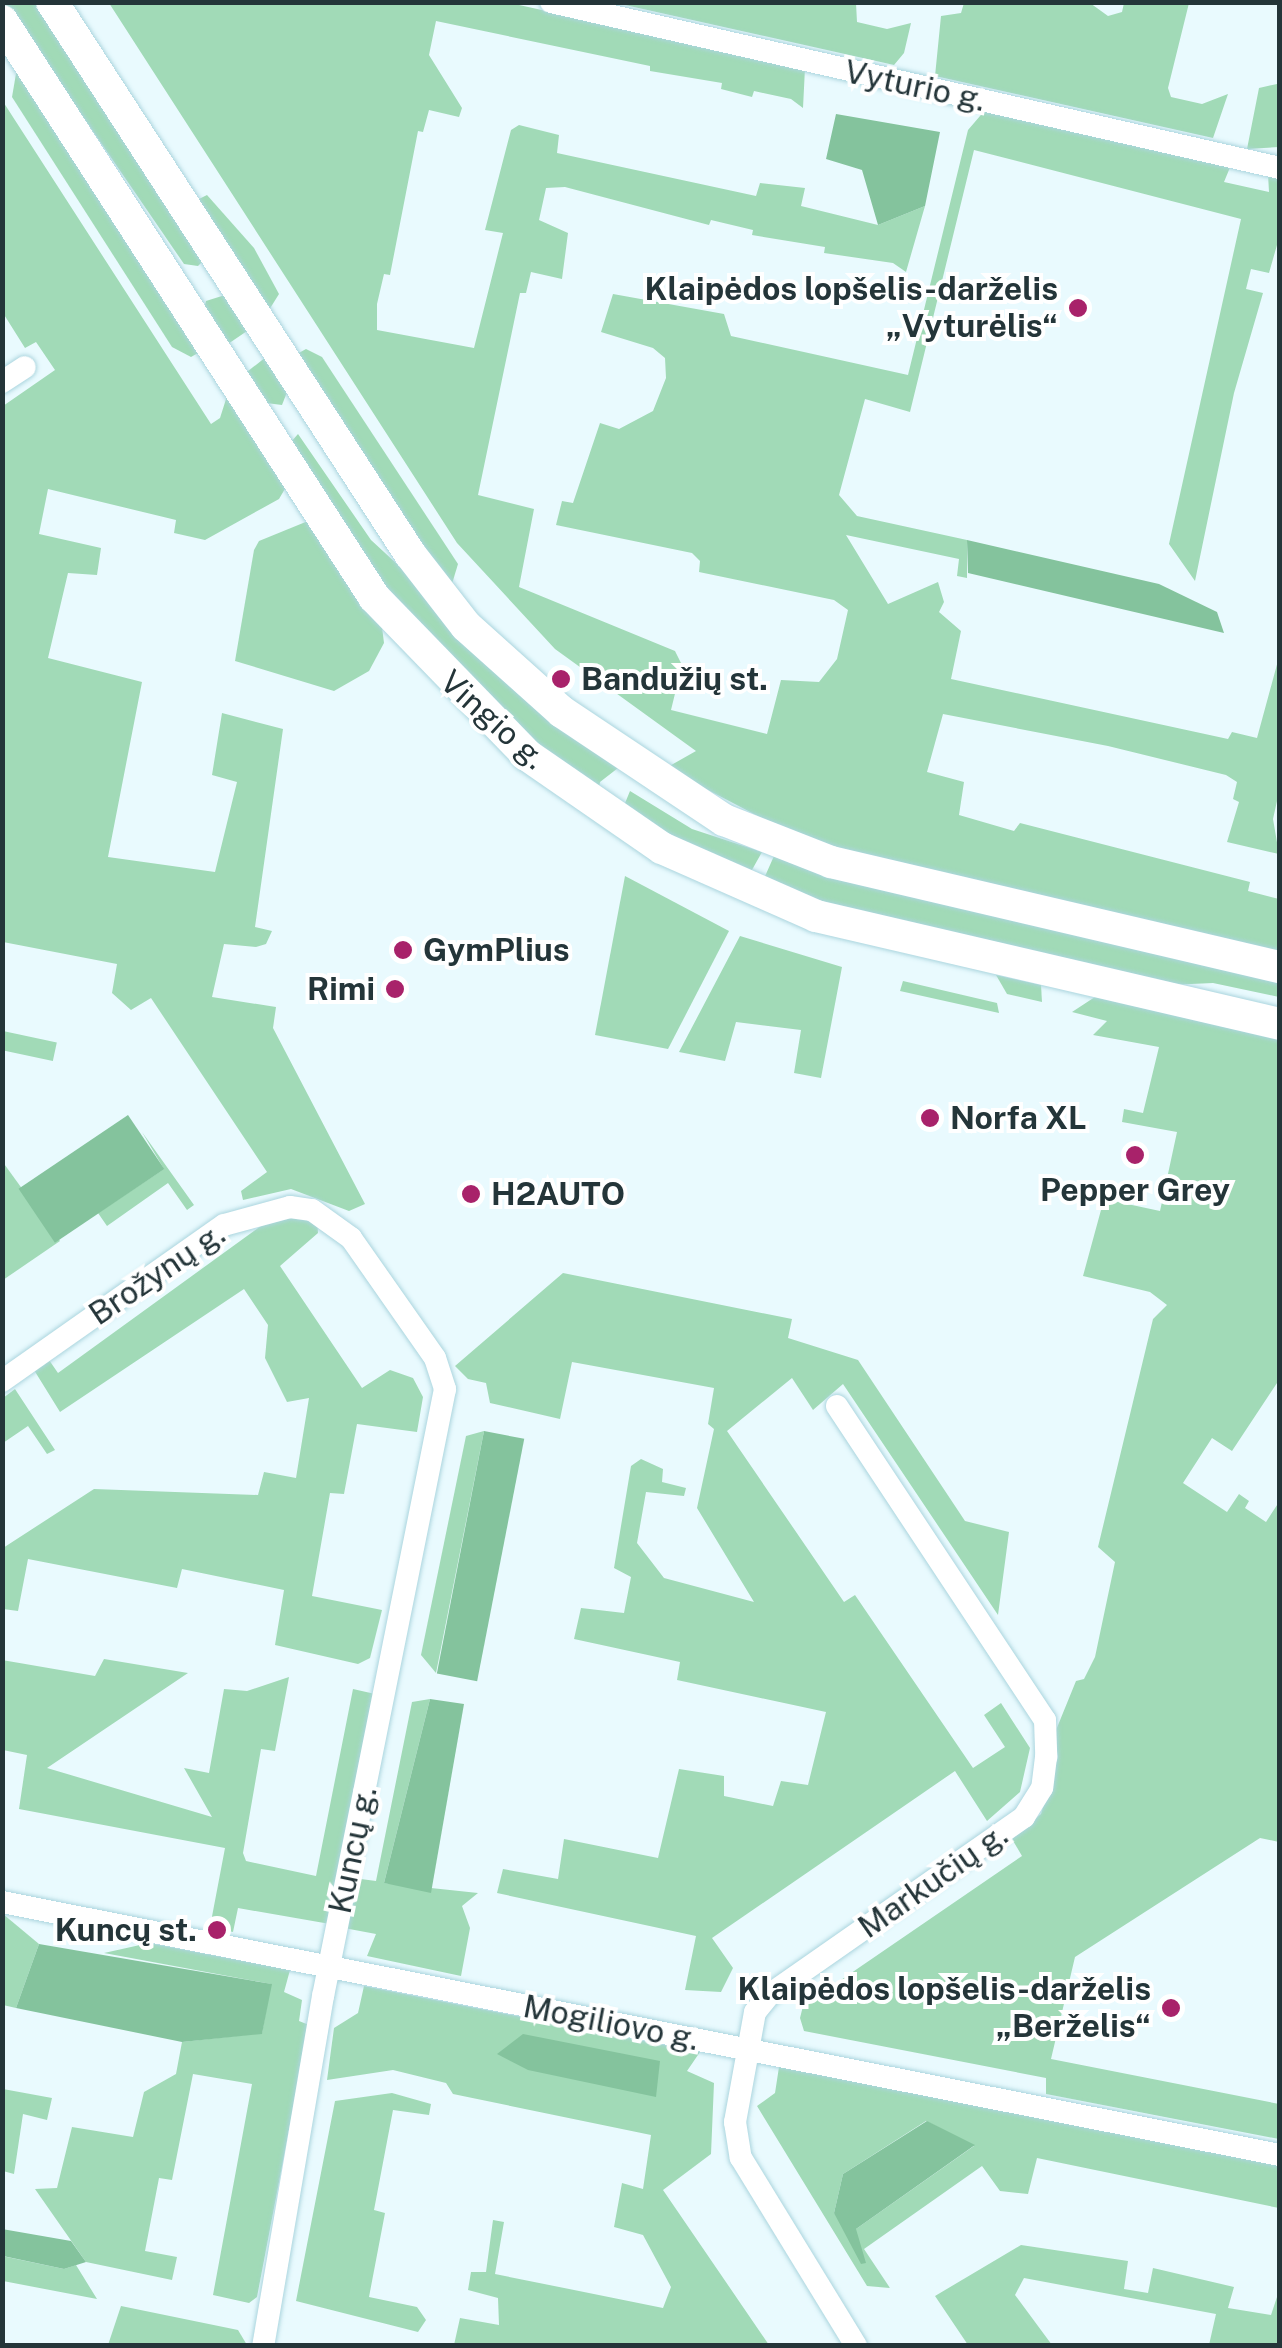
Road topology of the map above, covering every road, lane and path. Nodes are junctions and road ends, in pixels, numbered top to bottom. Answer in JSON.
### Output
{"nodes":[{"id":1,"x":52,"y":2,"type":"edge"},
{"id":2,"x":551,"y":2,"type":"edge"},
{"id":3,"x":2,"y":20,"type":"edge"},
{"id":4,"x":1280,"y":168,"type":"edge"},
{"id":5,"x":225,"y":264,"type":"junction"},
{"id":6,"x":177,"y":295,"type":"junction"},
{"id":7,"x":25,"y":367,"type":"dead end"},
{"id":8,"x":2,"y":382,"type":"edge"},
{"id":9,"x":311,"y":400,"type":"junction"},
{"id":10,"x":264,"y":431,"type":"junction"},
{"id":11,"x":644,"y":772,"type":"junction"},
{"id":12,"x":612,"y":814,"type":"junction"},
{"id":13,"x":1280,"y":967,"type":"edge"},
{"id":14,"x":1280,"y":1024,"type":"edge"},
{"id":15,"x":435,"y":1358,"type":"joint"},
{"id":16,"x":2,"y":1382,"type":"edge"},
{"id":17,"x":838,"y":1406,"type":"dead end"},
{"id":18,"x":2,"y":1902,"type":"edge"},
{"id":19,"x":329,"y":1967,"type":"junction"},
{"id":20,"x":748,"y":2050,"type":"junction"},
{"id":21,"x":1280,"y":2154,"type":"edge"},
{"id":22,"x":263,"y":2346,"type":"edge"},
{"id":23,"x":856,"y":2346,"type":"edge"}],
"edges":[{"from":1,"to":5,"type":"main road","name":"Vingio g."},
{"from":2,"to":4,"type":"street","name":"Vyturio g."},
{"from":3,"to":6,"type":"main road","name":"Vingio g."},
{"from":5,"to":6,"type":"main road"},
{"from":5,"to":9,"type":"main road","name":"Vingio g."},
{"from":6,"to":10,"type":"main road","name":"Vingio g."},
{"from":7,"to":8,"type":"street"},
{"from":9,"to":10,"type":"main road"},
{"from":9,"to":11,"type":"main road","name":"Vingio g."},
{"from":10,"to":12,"type":"main road","name":"Vingio g."},
{"from":11,"to":12,"type":"main road"},
{"from":11,"to":13,"type":"main road","name":"Vingio g."},
{"from":12,"to":14,"type":"main road","name":"Vingio g."},
{"from":15,"to":16,"type":"street","name":"Brožynų g."},
{"from":15,"to":19,"type":"street","name":"Kuncų g."},
{"from":17,"to":20,"type":"street","name":"Markučių g."},
{"from":18,"to":19,"type":"street","name":"Mogiliovo g."},
{"from":19,"to":20,"type":"street","name":"Mogiliovo g."},
{"from":19,"to":22,"type":"street","name":"Kuncų g."},
{"from":20,"to":21,"type":"street","name":"Mogiliovo g."},
{"from":20,"to":23,"type":"street","name":"Markučių g."}]}
